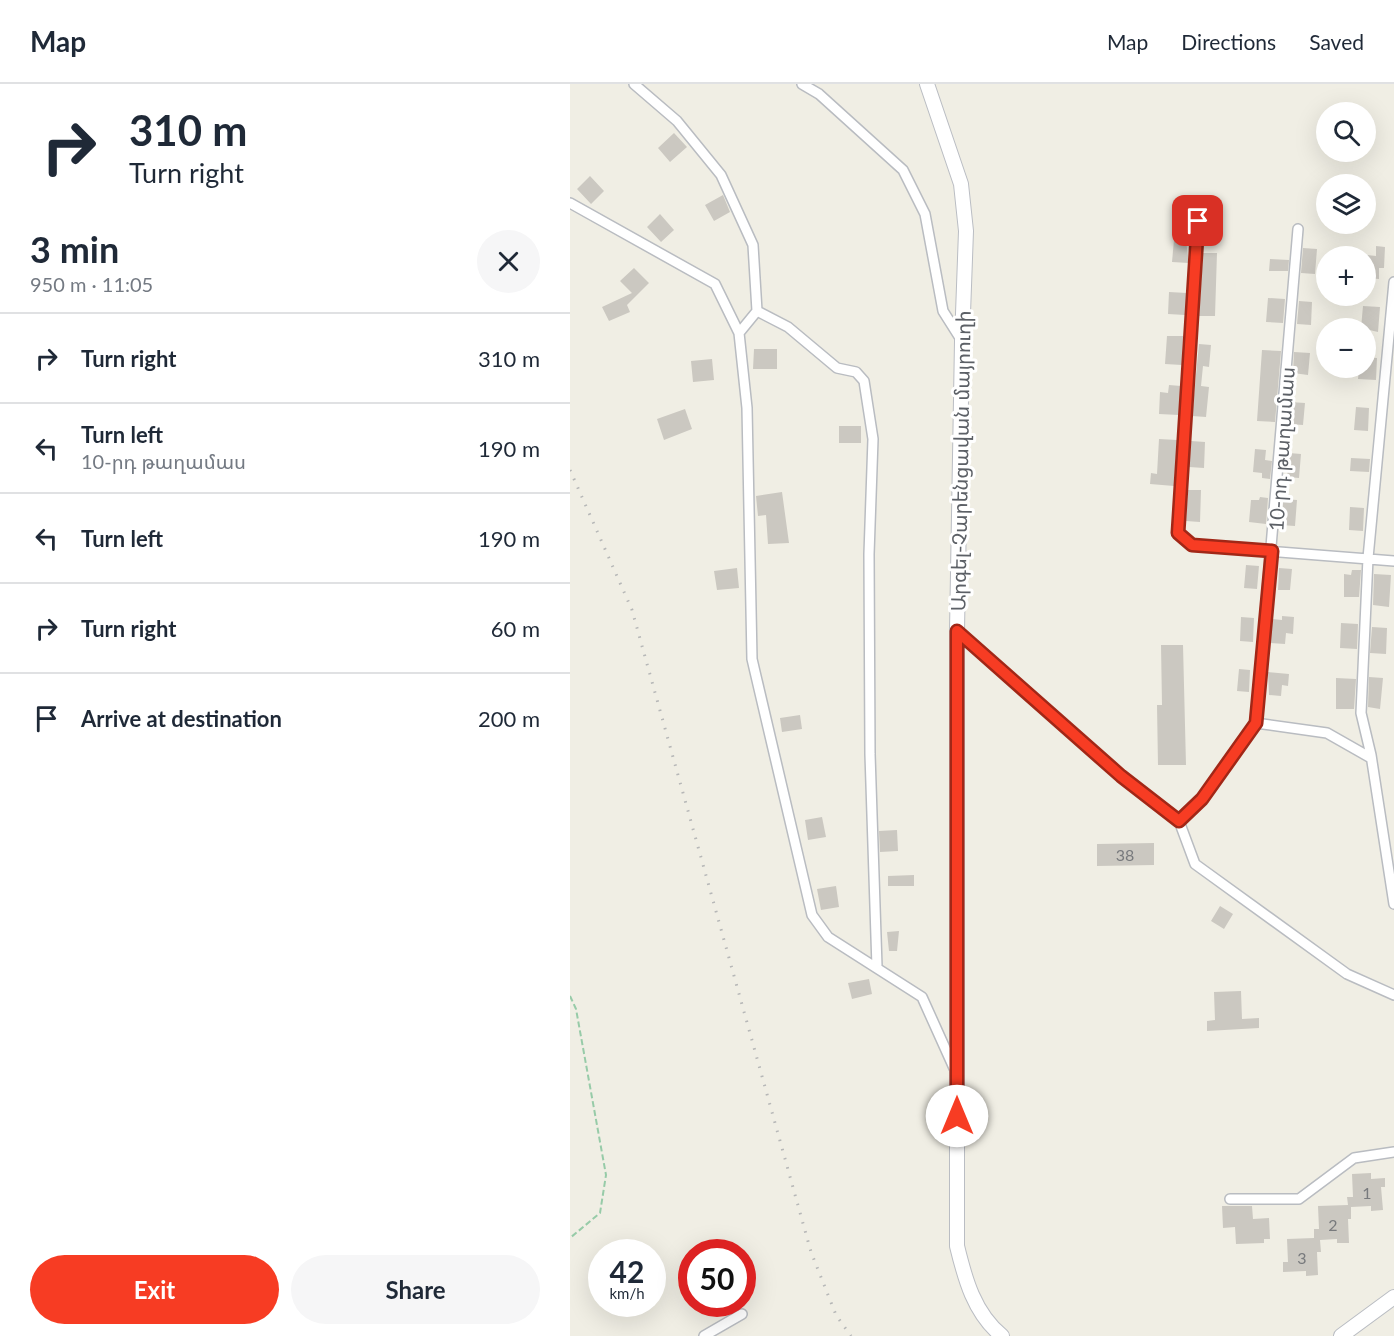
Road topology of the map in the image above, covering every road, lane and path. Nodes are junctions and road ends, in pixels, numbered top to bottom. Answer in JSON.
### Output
{"nodes":[{"id":1,"x":634,"y":84,"type":"edge"},
{"id":2,"x":802,"y":84,"type":"edge"},
{"id":3,"x":927,"y":84,"type":"edge"},
{"id":4,"x":570,"y":203,"type":"edge"},
{"id":5,"x":1198,"y":221,"type":"dead end"},
{"id":6,"x":1298,"y":229,"type":"dead end"},
{"id":7,"x":1394,"y":282,"type":"edge"},
{"id":8,"x":757,"y":311,"type":"junction"},
{"id":9,"x":740,"y":333,"type":"junction"},
{"id":10,"x":962,"y":341,"type":"junction"},
{"id":11,"x":1272,"y":551,"type":"junction"},
{"id":12,"x":1368,"y":558,"type":"junction"},
{"id":13,"x":1394,"y":561,"type":"edge"},
{"id":14,"x":957,"y":631,"type":"junction"},
{"id":15,"x":1256,"y":723,"type":"junction"},
{"id":16,"x":1371,"y":758,"type":"junction"},
{"id":17,"x":1179,"y":821,"type":"junction"},
{"id":18,"x":1394,"y":904,"type":"edge"},
{"id":19,"x":877,"y":967,"type":"junction"},
{"id":20,"x":1394,"y":995,"type":"edge"},
{"id":21,"x":570,"y":996,"type":"edge"},
{"id":22,"x":957,"y":1073,"type":"junction"},
{"id":23,"x":1394,"y":1152,"type":"edge"},
{"id":24,"x":1230,"y":1199,"type":"dead end"},
{"id":25,"x":570,"y":1238,"type":"edge"},
{"id":26,"x":1394,"y":1297,"type":"edge"},
{"id":27,"x":737,"y":1317,"type":"edge"},
{"id":28,"x":704,"y":1336,"type":"edge"},
{"id":29,"x":1002,"y":1336,"type":"edge"},
{"id":30,"x":1341,"y":1336,"type":"edge"}],
"edges":[{"from":1,"to":8,"type":"street"},
{"from":2,"to":10,"type":"street"},
{"from":3,"to":10,"type":"main road","name":"Արգել-Չարենցավան մայրուղի"},
{"from":4,"to":9,"type":"street"},
{"from":5,"to":11,"type":"street"},
{"from":6,"to":11,"type":"street","name":"10-րդ թաղամաս"},
{"from":7,"to":12,"type":"street"},
{"from":8,"to":9,"type":"street"},
{"from":8,"to":19,"type":"street"},
{"from":9,"to":19,"type":"street"},
{"from":10,"to":14,"type":"main road","name":"Արգել-Չարենցավան մայրուղի"},
{"from":11,"to":12,"type":"street"},
{"from":11,"to":15,"type":"street","name":"10-րդ թաղամաս"},
{"from":12,"to":13,"type":"street"},
{"from":12,"to":16,"type":"street"},
{"from":14,"to":17,"type":"street"},
{"from":14,"to":22,"type":"main road","name":"Արգել-Չարենցավան մայրուղի"},
{"from":15,"to":16,"type":"street"},
{"from":15,"to":17,"type":"street"},
{"from":16,"to":18,"type":"street"},
{"from":17,"to":20,"type":"street"},
{"from":19,"to":22,"type":"street"},
{"from":21,"to":25,"type":"path"},
{"from":22,"to":29,"type":"main road","name":"Արգել-Չարենցավան մայրուղի"},
{"from":23,"to":24,"type":"street"},
{"from":26,"to":30,"type":"main road"},
{"from":27,"to":28,"type":"street"}]}
